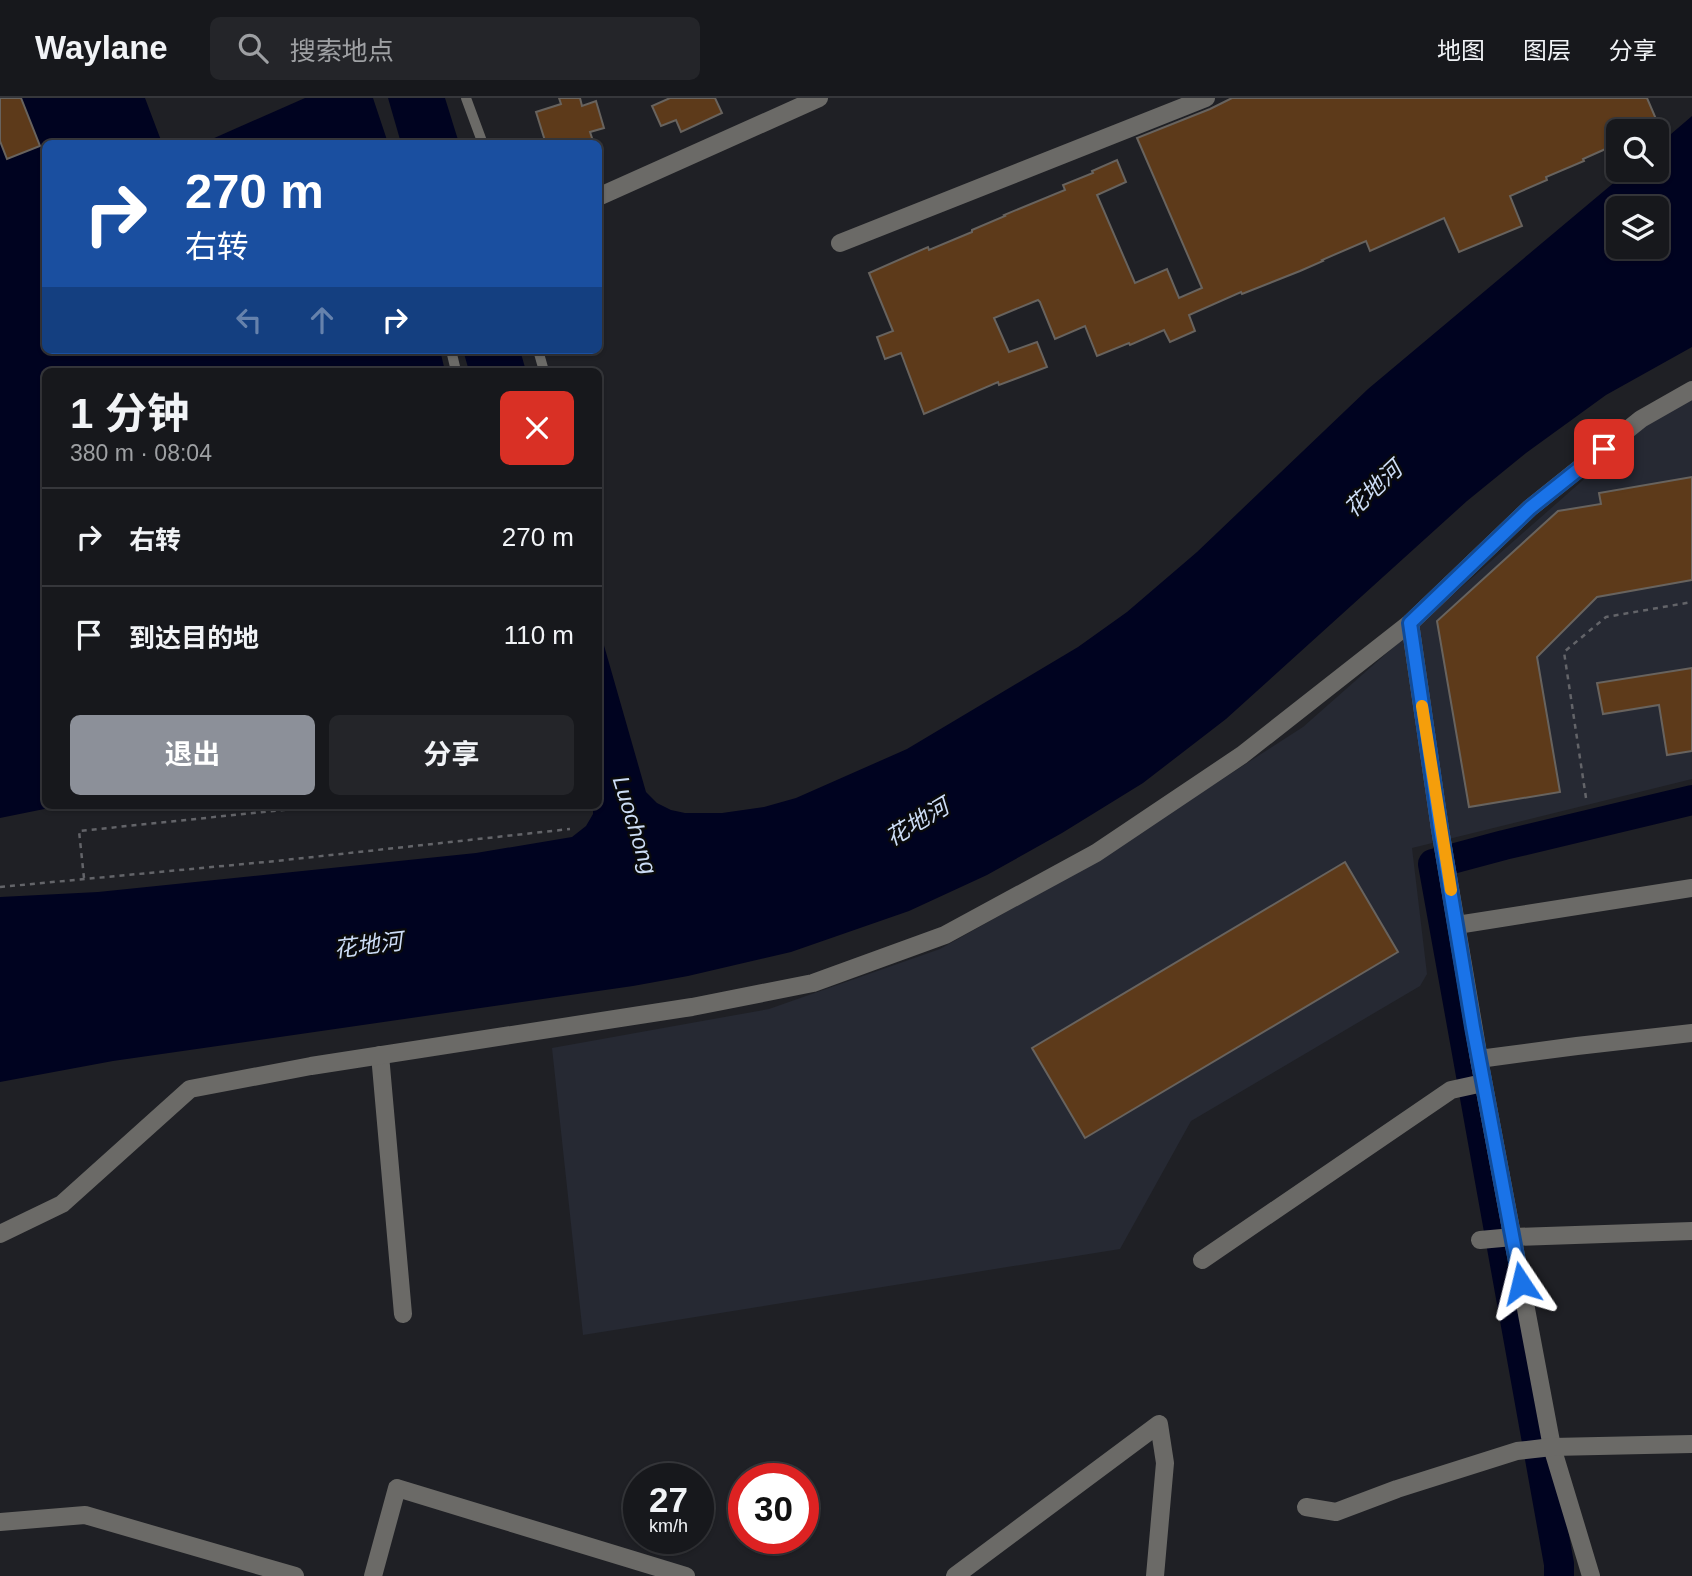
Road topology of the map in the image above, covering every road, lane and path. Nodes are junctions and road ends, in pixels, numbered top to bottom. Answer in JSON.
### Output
{"nodes":[{"id":1,"x":466,"y":98,"type":"edge"},
{"id":2,"x":819,"y":98,"type":"edge"},
{"id":3,"x":1206,"y":98,"type":"edge"},
{"id":4,"x":482,"y":140,"type":"edge"},
{"id":5,"x":602,"y":195,"type":"edge"},
{"id":6,"x":840,"y":243,"type":"dead end"},
{"id":7,"x":1692,"y":390,"type":"edge"},
{"id":8,"x":1692,"y":603,"type":"edge"},
{"id":9,"x":1410,"y":623,"type":"junction"},
{"id":10,"x":1586,"y":798,"type":"dead end"},
{"id":11,"x":292,"y":809,"type":"edge"},
{"id":12,"x":570,"y":829,"type":"dead end"},
{"id":13,"x":84,"y":878,"type":"junction"},
{"id":14,"x":0,"y":887,"type":"edge"},
{"id":15,"x":1692,"y":888,"type":"edge"},
{"id":16,"x":1457,"y":925,"type":"junction"},
{"id":17,"x":1692,"y":1033,"type":"edge"},
{"id":18,"x":380,"y":1055,"type":"junction"},
{"id":19,"x":1479,"y":1059,"type":"junction"},
{"id":20,"x":1483,"y":1083,"type":"junction"},
{"id":21,"x":1692,"y":1231,"type":"edge"},
{"id":22,"x":0,"y":1234,"type":"edge"},
{"id":23,"x":1513,"y":1237,"type":"junction"},
{"id":24,"x":1480,"y":1240,"type":"dead end"},
{"id":25,"x":1202,"y":1260,"type":"dead end"},
{"id":26,"x":403,"y":1314,"type":"dead end"},
{"id":27,"x":1692,"y":1444,"type":"edge"},
{"id":28,"x":1552,"y":1447,"type":"junction"},
{"id":29,"x":1306,"y":1507,"type":"dead end"},
{"id":30,"x":0,"y":1522,"type":"edge"},
{"id":31,"x":295,"y":1576,"type":"edge"},
{"id":32,"x":373,"y":1576,"type":"edge"},
{"id":33,"x":686,"y":1576,"type":"edge"},
{"id":34,"x":955,"y":1576,"type":"edge"},
{"id":35,"x":1155,"y":1576,"type":"edge"},
{"id":36,"x":1591,"y":1576,"type":"edge"}],
"edges":[{"from":1,"to":4,"type":"lane"},
{"from":2,"to":5,"type":"street"},
{"from":3,"to":6,"type":"street"},
{"from":7,"to":9,"type":"street"},
{"from":8,"to":10,"type":"path"},
{"from":9,"to":16,"type":"street"},
{"from":9,"to":18,"type":"street"},
{"from":11,"to":13,"type":"path"},
{"from":12,"to":13,"type":"path"},
{"from":13,"to":14,"type":"path"},
{"from":15,"to":16,"type":"street"},
{"from":16,"to":19,"type":"street"},
{"from":17,"to":19,"type":"street"},
{"from":18,"to":22,"type":"street"},
{"from":18,"to":26,"type":"street"},
{"from":19,"to":20,"type":"street"},
{"from":20,"to":23,"type":"street"},
{"from":20,"to":25,"type":"street"},
{"from":21,"to":23,"type":"street"},
{"from":23,"to":24,"type":"street"},
{"from":23,"to":28,"type":"street"},
{"from":27,"to":28,"type":"street"},
{"from":28,"to":29,"type":"street"},
{"from":28,"to":36,"type":"street"},
{"from":30,"to":31,"type":"street"},
{"from":32,"to":33,"type":"street"},
{"from":34,"to":35,"type":"street"}]}
